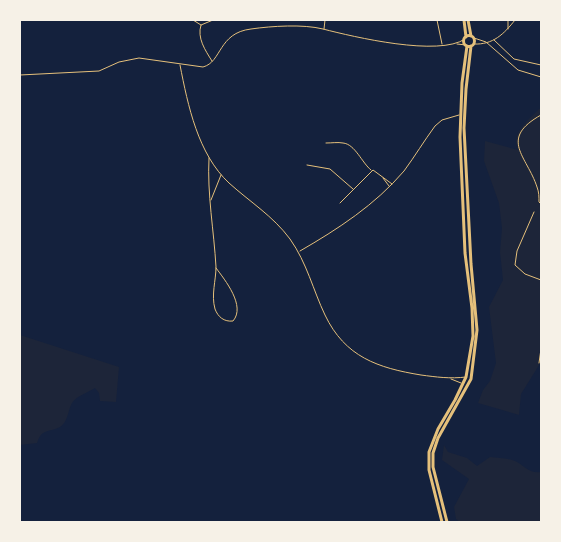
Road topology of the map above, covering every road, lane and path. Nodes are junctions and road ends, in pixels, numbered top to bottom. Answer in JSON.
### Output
{"nodes":[{"id":1,"x":193,"y":20,"type":"edge"},
{"id":2,"x":213,"y":20,"type":"edge"},
{"id":3,"x":325,"y":20,"type":"edge"},
{"id":4,"x":438,"y":20,"type":"edge"},
{"id":5,"x":466,"y":20,"type":"edge"},
{"id":6,"x":508,"y":20,"type":"edge"},
{"id":7,"x":515,"y":20,"type":"edge"},
{"id":8,"x":202,"y":25,"type":"junction"},
{"id":9,"x":508,"y":29,"type":"junction"},
{"id":10,"x":324,"y":30,"type":"junction"},
{"id":11,"x":473,"y":37,"type":"junction"},
{"id":12,"x":465,"y":38,"type":"junction"},
{"id":13,"x":494,"y":40,"type":"junction"},
{"id":14,"x":486,"y":42,"type":"junction"},
{"id":15,"x":453,"y":44,"type":"junction"},
{"id":16,"x":442,"y":45,"type":"junction"},
{"id":17,"x":469,"y":45,"type":"junction"},
{"id":18,"x":212,"y":62,"type":"junction"},
{"id":19,"x":180,"y":65,"type":"junction"},
{"id":20,"x":541,"y":65,"type":"edge"},
{"id":21,"x":20,"y":75,"type":"edge"},
{"id":22,"x":541,"y":77,"type":"edge"},
{"id":23,"x":462,"y":114,"type":"junction"},
{"id":24,"x":541,"y":115,"type":"edge"},
{"id":25,"x":326,"y":143,"type":"dead end"},
{"id":26,"x":209,"y":158,"type":"junction"},
{"id":27,"x":307,"y":165,"type":"dead end"},
{"id":28,"x":371,"y":171,"type":"junction"},
{"id":29,"x":221,"y":175,"type":"junction"},
{"id":30,"x":383,"y":177,"type":"junction"},
{"id":31,"x":392,"y":184,"type":"junction"},
{"id":32,"x":389,"y":187,"type":"junction"},
{"id":33,"x":353,"y":189,"type":"junction"},
{"id":34,"x":211,"y":201,"type":"junction"},
{"id":35,"x":340,"y":203,"type":"dead end"},
{"id":36,"x":541,"y":204,"type":"edge"},
{"id":37,"x":534,"y":212,"type":"dead end"},
{"id":38,"x":298,"y":251,"type":"junction"},
{"id":39,"x":216,"y":268,"type":"junction"},
{"id":40,"x":541,"y":280,"type":"edge"},
{"id":41,"x":541,"y":349,"type":"edge"},
{"id":42,"x":539,"y":363,"type":"dead end"},
{"id":43,"x":466,"y":376,"type":"junction"},
{"id":44,"x":450,"y":379,"type":"junction"},
{"id":45,"x":463,"y":384,"type":"junction"},
{"id":46,"x":442,"y":522,"type":"edge"},
{"id":47,"x":447,"y":522,"type":"edge"}],
"edges":[{"from":1,"to":8,"type":"street"},
{"from":2,"to":8,"type":"street"},
{"from":3,"to":10,"type":"street"},
{"from":4,"to":16,"type":"street"},
{"from":5,"to":11,"type":"highway"},
{"from":5,"to":12,"type":"highway"},
{"from":6,"to":9,"type":"street"},
{"from":7,"to":9,"type":"street"},
{"from":8,"to":18,"type":"street"},
{"from":9,"to":13,"type":"street"},
{"from":10,"to":16,"type":"street"},
{"from":10,"to":18,"type":"street"},
{"from":11,"to":12,"type":"highway"},
{"from":11,"to":14,"type":"street"},
{"from":11,"to":17,"type":"highway"},
{"from":12,"to":15,"type":"street"},
{"from":12,"to":17,"type":"highway"},
{"from":13,"to":14,"type":"street"},
{"from":13,"to":20,"type":"street"},
{"from":14,"to":17,"type":"street"},
{"from":14,"to":22,"type":"street"},
{"from":15,"to":16,"type":"street"},
{"from":15,"to":17,"type":"street"},
{"from":17,"to":23,"type":"highway"},
{"from":17,"to":47,"type":"highway"},
{"from":18,"to":19,"type":"street"},
{"from":19,"to":21,"type":"street"},
{"from":19,"to":26,"type":"street"},
{"from":23,"to":31,"type":"street"},
{"from":23,"to":43,"type":"highway"},
{"from":24,"to":36,"type":"street"},
{"from":25,"to":28,"type":"street"},
{"from":26,"to":29,"type":"street"},
{"from":26,"to":34,"type":"street"},
{"from":27,"to":33,"type":"street"},
{"from":28,"to":30,"type":"street"},
{"from":28,"to":33,"type":"street"},
{"from":29,"to":34,"type":"street"},
{"from":29,"to":38,"type":"street"},
{"from":30,"to":31,"type":"street"},
{"from":30,"to":32,"type":"street"},
{"from":31,"to":32,"type":"street"},
{"from":32,"to":38,"type":"street"},
{"from":33,"to":35,"type":"street"},
{"from":34,"to":39,"type":"street"},
{"from":37,"to":40,"type":"street"},
{"from":38,"to":44,"type":"street"},
{"from":39,"to":39,"type":"street"},
{"from":41,"to":42,"type":"street"},
{"from":43,"to":44,"type":"street"},
{"from":43,"to":45,"type":"highway"},
{"from":44,"to":45,"type":"street"},
{"from":45,"to":46,"type":"highway"}]}
